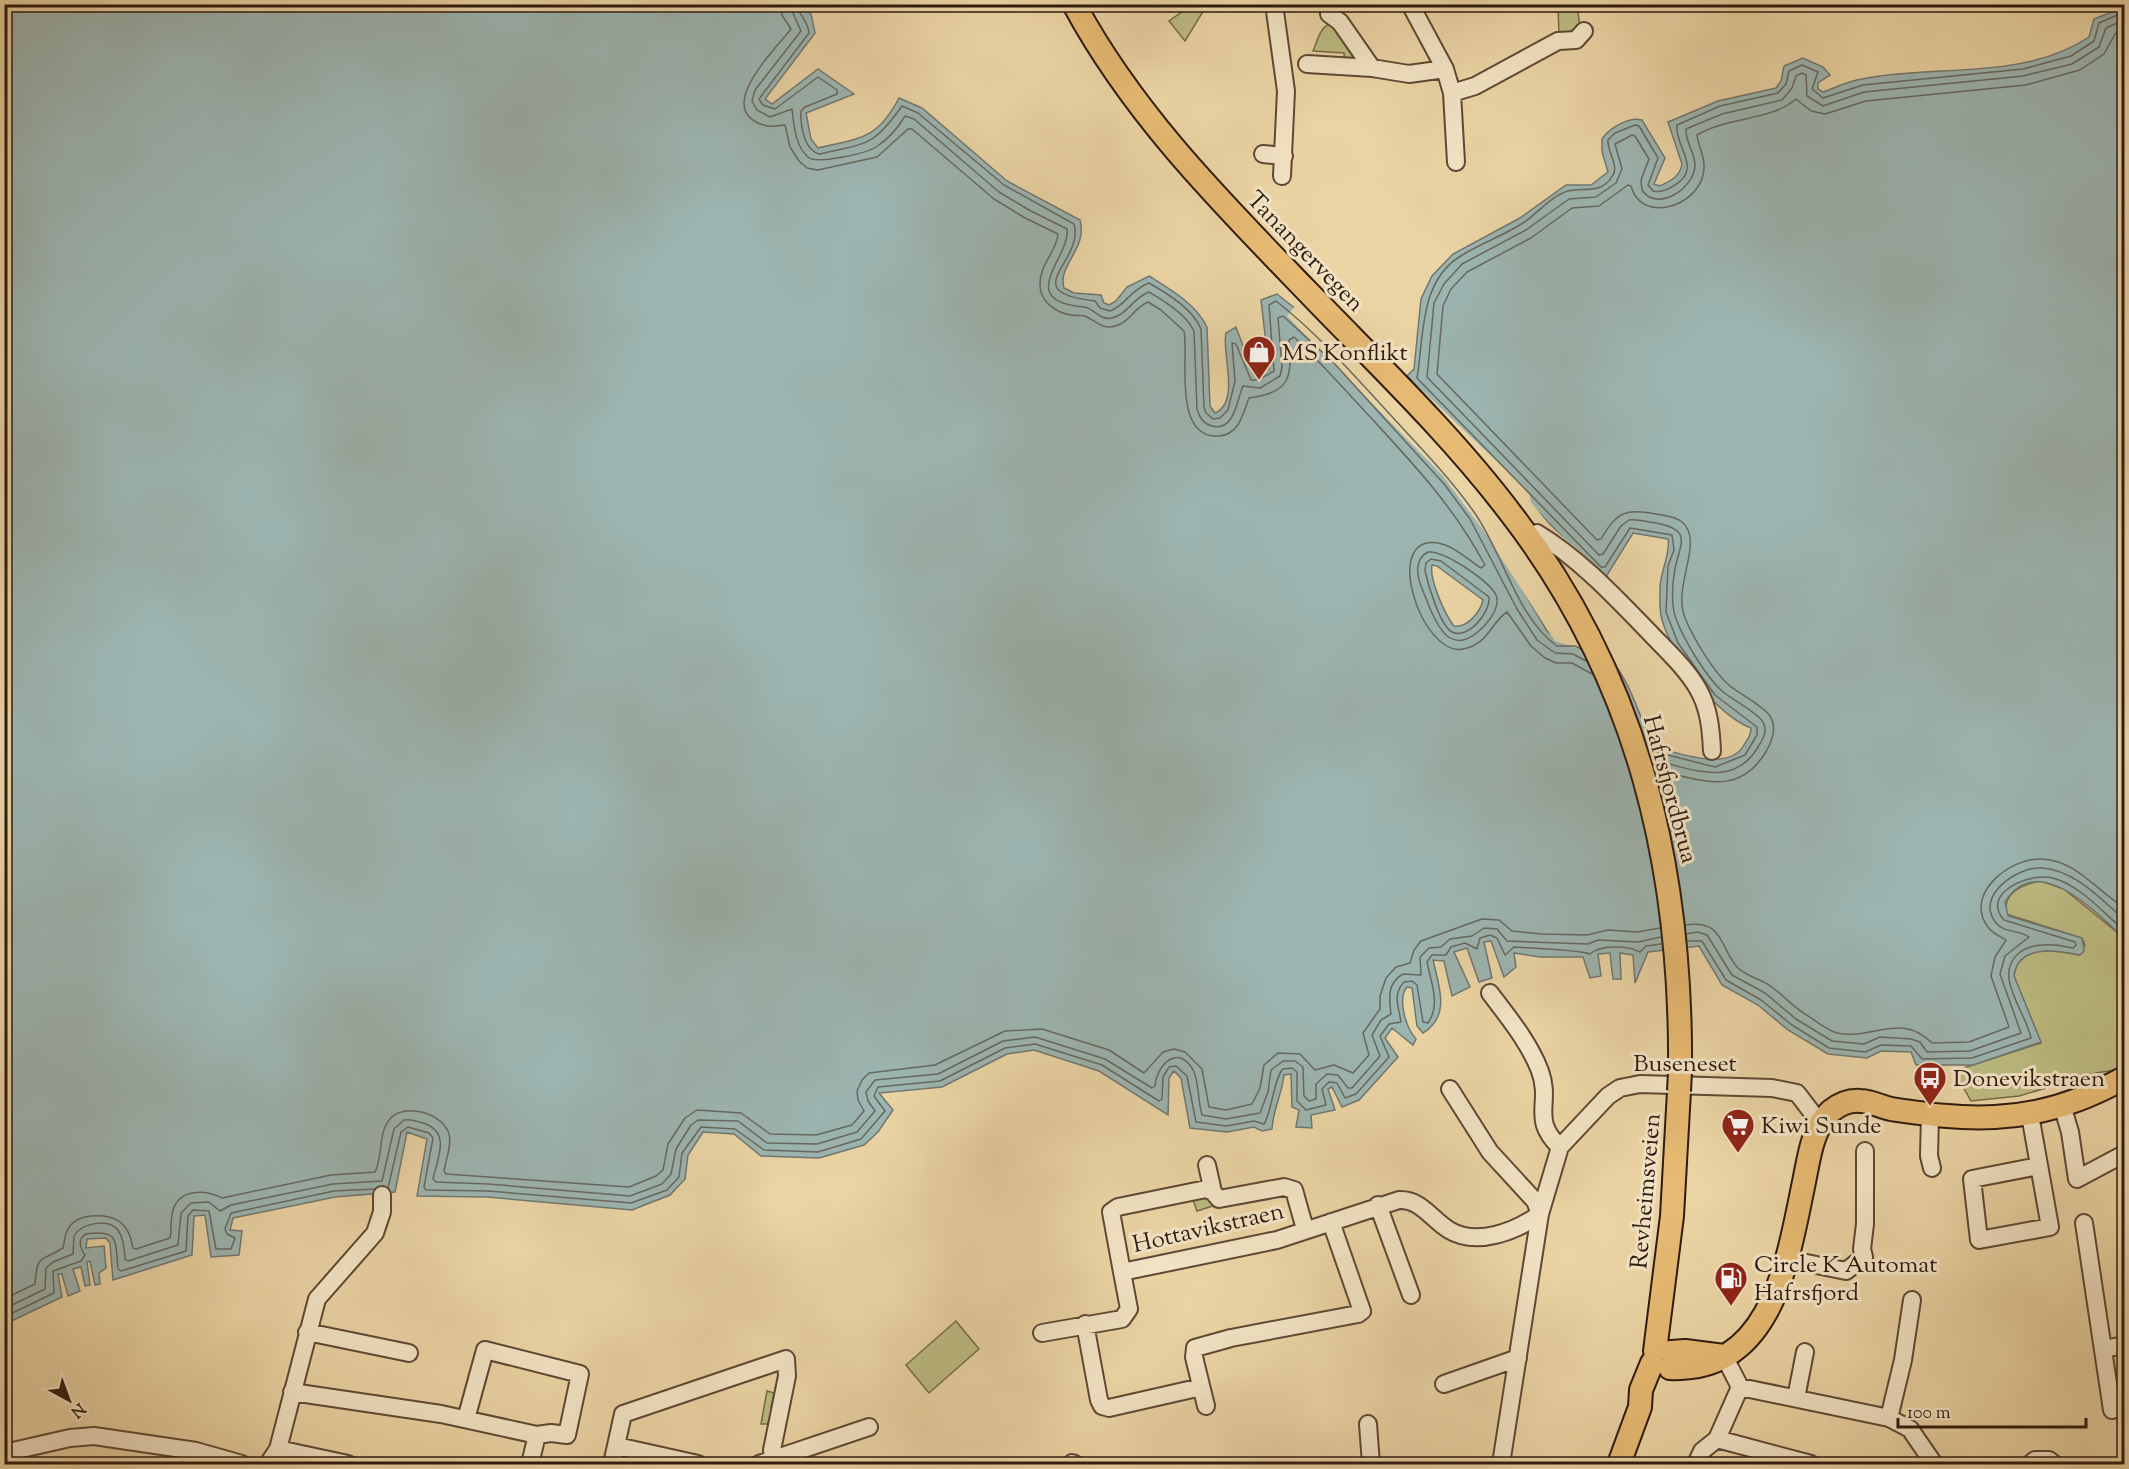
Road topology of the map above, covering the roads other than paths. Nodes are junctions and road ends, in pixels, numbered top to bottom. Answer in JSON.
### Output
{"nodes":[{"id":1,"x":1074,"y":4,"type":"edge"},
{"id":2,"x":1274,"y":4,"type":"edge"},
{"id":3,"x":1410,"y":4,"type":"edge"},
{"id":4,"x":1329,"y":14,"type":"dead end"},
{"id":5,"x":1584,"y":31,"type":"dead end"},
{"id":6,"x":1307,"y":64,"type":"dead end"},
{"id":7,"x":1372,"y":68,"type":"junction"},
{"id":8,"x":1445,"y":69,"type":"junction"},
{"id":9,"x":1452,"y":93,"type":"junction"},
{"id":10,"x":1263,"y":154,"type":"dead end"},
{"id":11,"x":1284,"y":156,"type":"junction"},
{"id":12,"x":1456,"y":162,"type":"dead end"},
{"id":13,"x":1282,"y":176,"type":"dead end"},
{"id":14,"x":1537,"y":533,"type":"dead end"},
{"id":15,"x":1575,"y":613,"type":"joint"},
{"id":16,"x":1712,"y":751,"type":"dead end"},
{"id":17,"x":1679,"y":989,"type":"joint"},
{"id":18,"x":1490,"y":993,"type":"dead end"},
{"id":19,"x":2124,"y":1078,"type":"edge"},
{"id":20,"x":1450,"y":1089,"type":"dead end"},
{"id":21,"x":2062,"y":1105,"type":"junction"},
{"id":22,"x":2029,"y":1114,"type":"junction"},
{"id":23,"x":1930,"y":1115,"type":"junction"},
{"id":24,"x":1821,"y":1123,"type":"junction"},
{"id":25,"x":1560,"y":1147,"type":"junction"},
{"id":26,"x":1865,"y":1151,"type":"dead end"},
{"id":27,"x":2124,"y":1154,"type":"edge"},
{"id":28,"x":1207,"y":1165,"type":"dead end"},
{"id":29,"x":2039,"y":1166,"type":"junction"},
{"id":30,"x":1932,"y":1168,"type":"dead end"},
{"id":31,"x":1213,"y":1192,"type":"junction"},
{"id":32,"x":382,"y":1194,"type":"dead end"},
{"id":33,"x":1377,"y":1205,"type":"junction"},
{"id":34,"x":1540,"y":1214,"type":"junction"},
{"id":35,"x":1331,"y":1222,"type":"junction"},
{"id":36,"x":2084,"y":1223,"type":"dead end"},
{"id":37,"x":1305,"y":1229,"type":"junction"},
{"id":38,"x":1786,"y":1259,"type":"junction"},
{"id":39,"x":1122,"y":1272,"type":"junction"},
{"id":40,"x":1411,"y":1295,"type":"dead end"},
{"id":41,"x":1912,"y":1300,"type":"dead end"},
{"id":42,"x":1085,"y":1324,"type":"junction"},
{"id":43,"x":307,"y":1332,"type":"junction"},
{"id":44,"x":1042,"y":1333,"type":"dead end"},
{"id":45,"x":2124,"y":1346,"type":"edge"},
{"id":46,"x":2104,"y":1349,"type":"junction"},
{"id":47,"x":1805,"y":1352,"type":"dead end"},
{"id":48,"x":409,"y":1353,"type":"dead end"},
{"id":49,"x":1724,"y":1356,"type":"junction"},
{"id":50,"x":1518,"y":1358,"type":"junction"},
{"id":51,"x":1663,"y":1359,"type":"junction"},
{"id":52,"x":1200,"y":1383,"type":"junction"},
{"id":53,"x":1443,"y":1384,"type":"dead end"},
{"id":54,"x":1740,"y":1387,"type":"junction"},
{"id":55,"x":292,"y":1392,"type":"junction"},
{"id":56,"x":1796,"y":1398,"type":"junction"},
{"id":57,"x":1206,"y":1406,"type":"dead end"},
{"id":58,"x":2112,"y":1410,"type":"dead end"},
{"id":59,"x":466,"y":1419,"type":"junction"},
{"id":60,"x":1889,"y":1419,"type":"junction"},
{"id":61,"x":1368,"y":1424,"type":"dead end"},
{"id":62,"x":869,"y":1427,"type":"dead end"},
{"id":63,"x":537,"y":1435,"type":"junction"},
{"id":64,"x":1717,"y":1439,"type":"junction"},
{"id":65,"x":616,"y":1446,"type":"junction"},
{"id":66,"x":278,"y":1449,"type":"junction"},
{"id":67,"x":4,"y":1453,"type":"edge"},
{"id":68,"x":766,"y":1462,"type":"edge"},
{"id":69,"x":242,"y":1464,"type":"edge"},
{"id":70,"x":268,"y":1464,"type":"edge"},
{"id":71,"x":348,"y":1464,"type":"edge"},
{"id":72,"x":530,"y":1464,"type":"edge"},
{"id":73,"x":612,"y":1464,"type":"edge"},
{"id":74,"x":698,"y":1464,"type":"edge"},
{"id":75,"x":1371,"y":1464,"type":"edge"},
{"id":76,"x":1501,"y":1464,"type":"edge"},
{"id":77,"x":1619,"y":1464,"type":"edge"},
{"id":78,"x":1696,"y":1464,"type":"edge"},
{"id":79,"x":1811,"y":1464,"type":"edge"},
{"id":80,"x":1934,"y":1464,"type":"edge"},
{"id":81,"x":2030,"y":1464,"type":"edge"},
{"id":82,"x":2054,"y":1464,"type":"edge"}],
"edges":[{"from":1,"to":15,"type":"main road","name":"Tanangervegen"},
{"from":2,"to":11,"type":"street"},
{"from":3,"to":8,"type":"street"},
{"from":4,"to":7,"type":"street"},
{"from":5,"to":9,"type":"street"},
{"from":6,"to":7,"type":"street"},
{"from":7,"to":8,"type":"street"},
{"from":8,"to":9,"type":"street"},
{"from":9,"to":12,"type":"street"},
{"from":10,"to":11,"type":"street"},
{"from":11,"to":13,"type":"street"},
{"from":14,"to":16,"type":"street"},
{"from":15,"to":17,"type":"main road","name":"Hafrsfjordbrua"},
{"from":17,"to":51,"type":"main road","name":"Revheimsveien"},
{"from":18,"to":25,"type":"street"},
{"from":19,"to":21,"type":"main road"},
{"from":20,"to":34,"type":"street"},
{"from":21,"to":22,"type":"main road"},
{"from":21,"to":27,"type":"street"},
{"from":22,"to":23,"type":"main road"},
{"from":22,"to":29,"type":"street"},
{"from":23,"to":24,"type":"main road"},
{"from":23,"to":30,"type":"street"},
{"from":24,"to":25,"type":"street","name":"Buseneset"},
{"from":24,"to":38,"type":"main road"},
{"from":25,"to":34,"type":"street","name":"Buseneset"},
{"from":26,"to":38,"type":"street"},
{"from":28,"to":31,"type":"street","name":"Hottavikstraen"},
{"from":29,"to":29,"type":"street"},
{"from":31,"to":37,"type":"street","name":"Hottavikstraen"},
{"from":31,"to":39,"type":"street","name":"Hottavikstraen"},
{"from":32,"to":43,"type":"street"},
{"from":33,"to":34,"type":"street","name":"Hottavikstraen"},
{"from":33,"to":35,"type":"street","name":"Hottavikstraen"},
{"from":33,"to":40,"type":"street"},
{"from":34,"to":50,"type":"street","name":"Buseneset"},
{"from":35,"to":37,"type":"street","name":"Hottavikstraen"},
{"from":35,"to":52,"type":"street"},
{"from":36,"to":46,"type":"street"},
{"from":37,"to":39,"type":"street","name":"Hottavikstraen"},
{"from":38,"to":49,"type":"main road"},
{"from":39,"to":42,"type":"street","name":"Hottavikstraen"},
{"from":41,"to":60,"type":"street"},
{"from":42,"to":44,"type":"street","name":"Hottavikstraen"},
{"from":42,"to":52,"type":"street"},
{"from":43,"to":48,"type":"street"},
{"from":43,"to":55,"type":"street"},
{"from":45,"to":46,"type":"street"},
{"from":46,"to":58,"type":"street"},
{"from":47,"to":56,"type":"street"},
{"from":49,"to":51,"type":"main road"},
{"from":49,"to":54,"type":"street"},
{"from":50,"to":53,"type":"street"},
{"from":50,"to":76,"type":"street","name":"Buseneset"},
{"from":51,"to":77,"type":"main road","name":"Revheimsveien"},
{"from":52,"to":57,"type":"street"},
{"from":54,"to":56,"type":"street"},
{"from":54,"to":64,"type":"street"},
{"from":55,"to":59,"type":"street"},
{"from":55,"to":66,"type":"street"},
{"from":56,"to":60,"type":"street"},
{"from":59,"to":63,"type":"street"},
{"from":59,"to":63,"type":"street"},
{"from":60,"to":80,"type":"street"},
{"from":61,"to":75,"type":"street"},
{"from":62,"to":68,"type":"street"},
{"from":63,"to":72,"type":"street"},
{"from":64,"to":78,"type":"street"},
{"from":64,"to":79,"type":"street"},
{"from":65,"to":68,"type":"street"},
{"from":65,"to":73,"type":"street"},
{"from":65,"to":74,"type":"street"},
{"from":66,"to":70,"type":"street"},
{"from":66,"to":71,"type":"street"},
{"from":67,"to":69,"type":"street"},
{"from":81,"to":82,"type":"street"}]}
